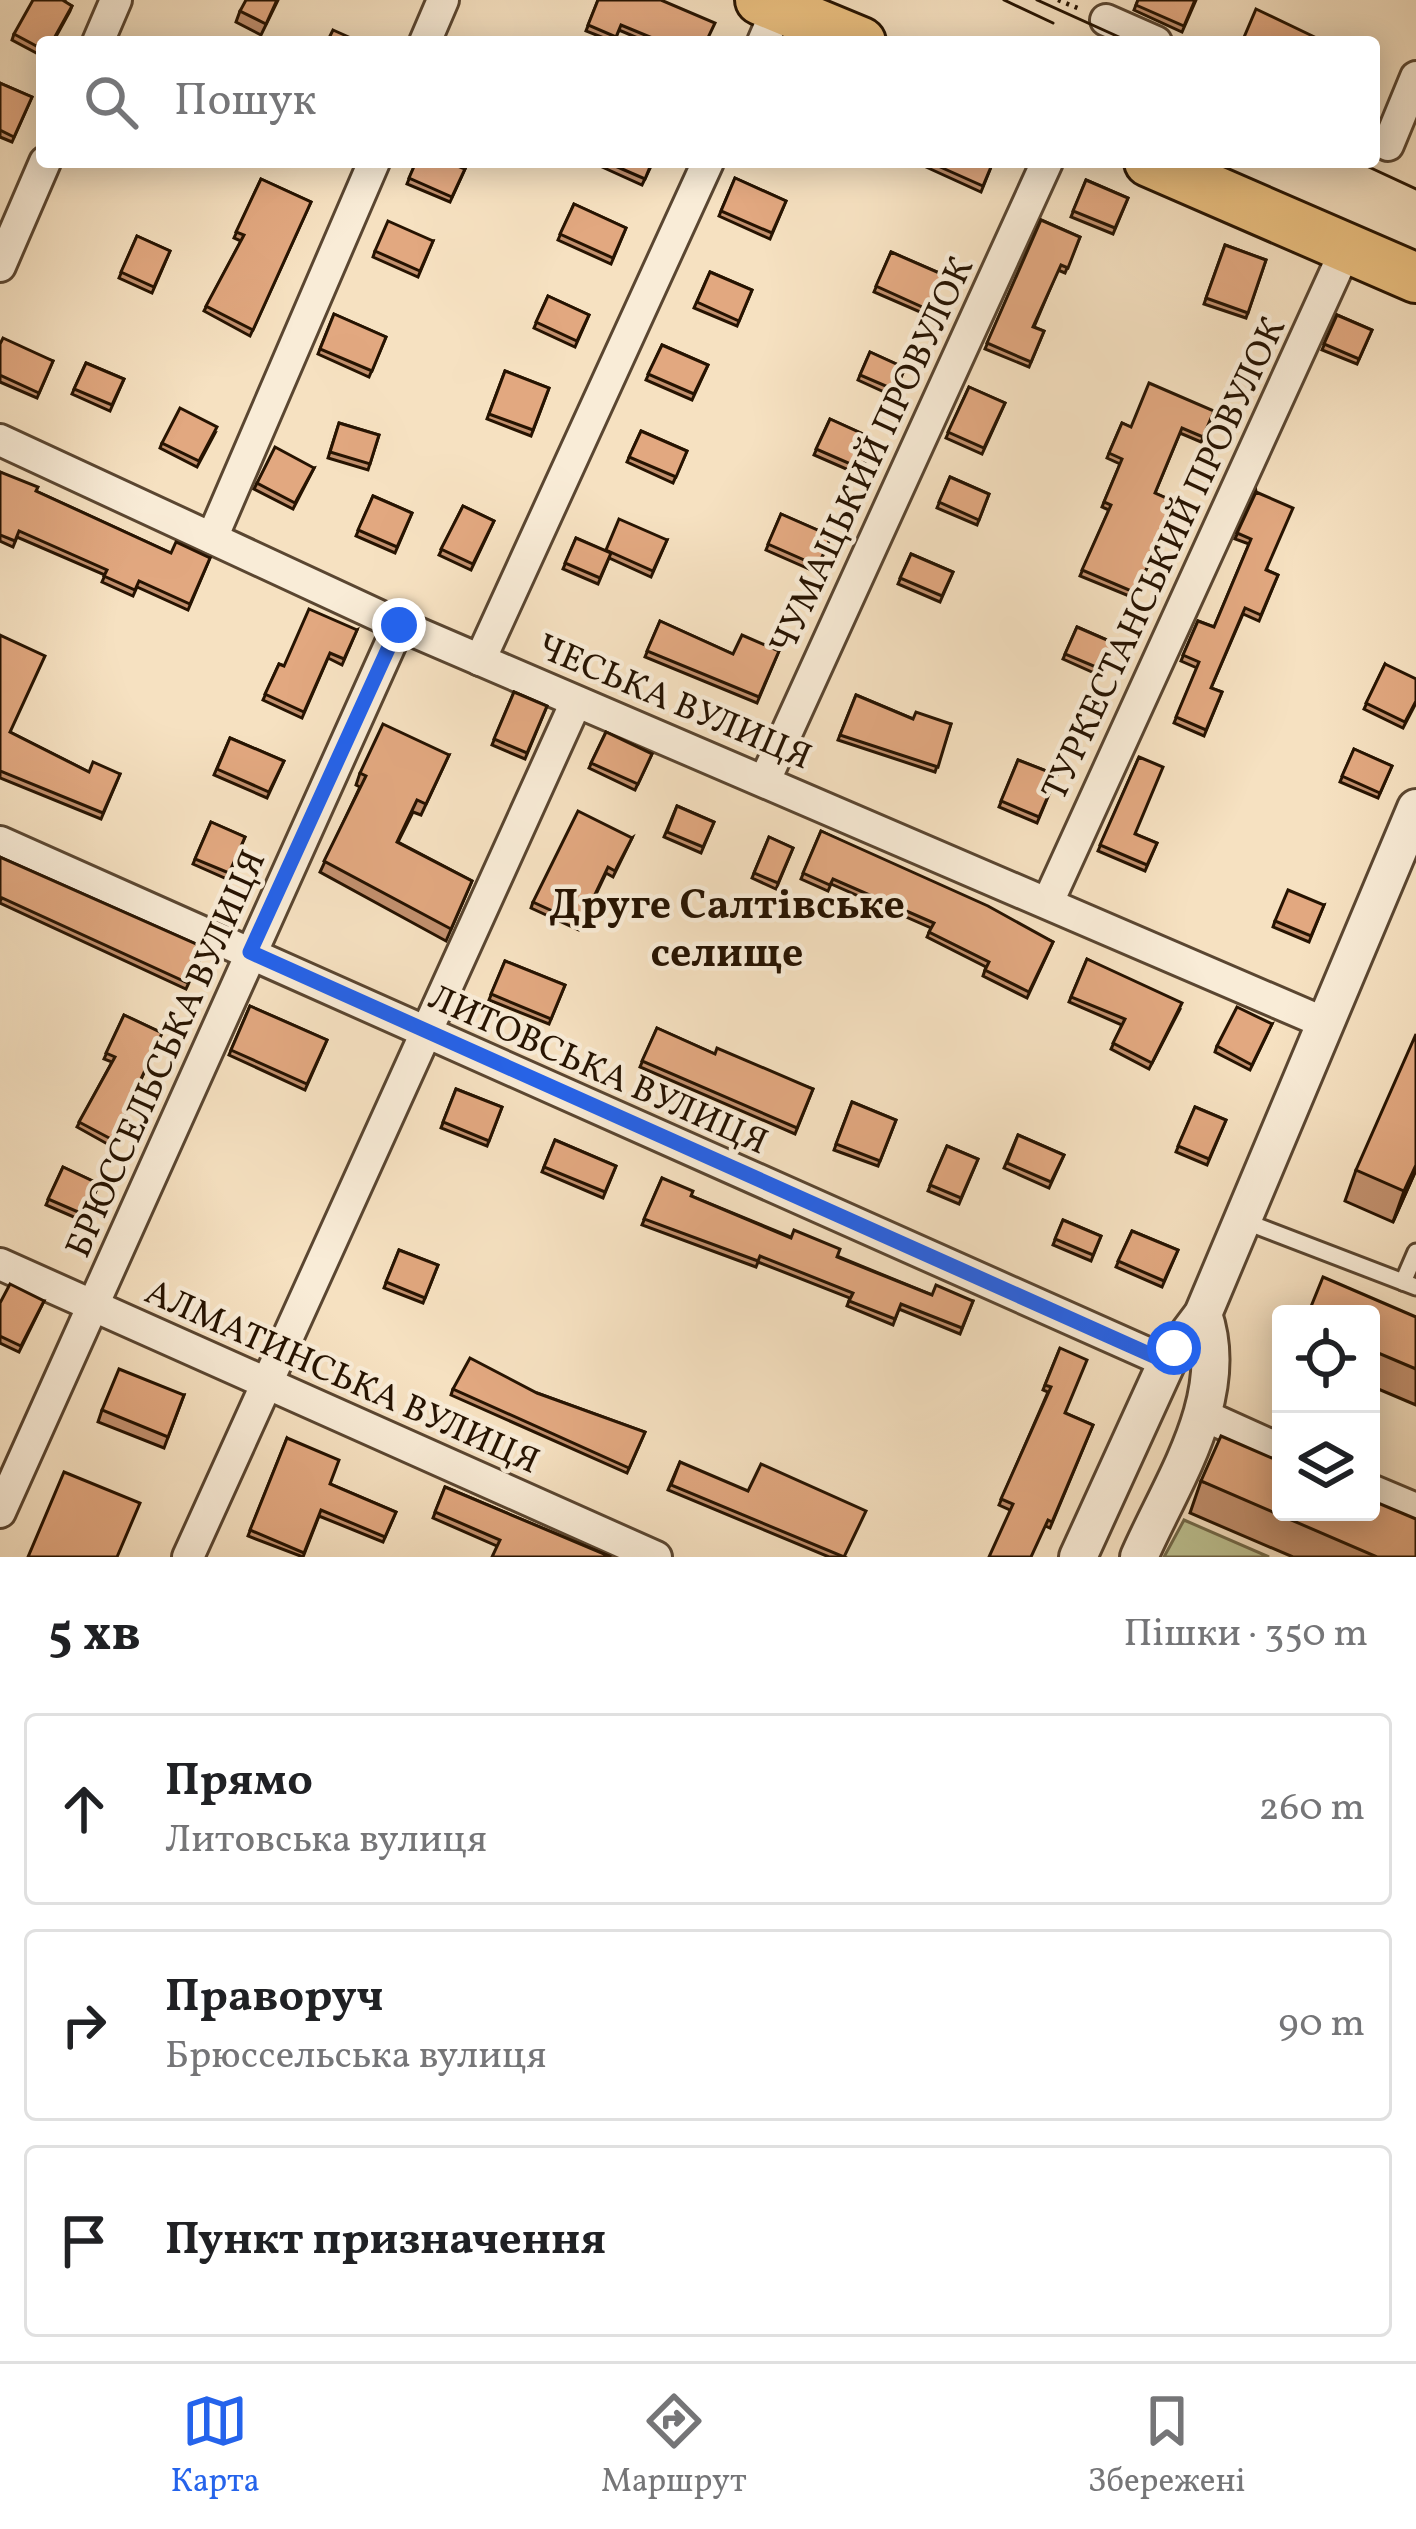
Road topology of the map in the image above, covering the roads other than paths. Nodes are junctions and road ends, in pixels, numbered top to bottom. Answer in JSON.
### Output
{"nodes":[{"id":1,"x":116,"y":0,"type":"edge"},
{"id":2,"x":443,"y":0,"type":"edge"},
{"id":3,"x":771,"y":12,"type":"edge"},
{"id":4,"x":1106,"y":21,"type":"edge"},
{"id":5,"x":101,"y":36,"type":"edge"},
{"id":6,"x":428,"y":36,"type":"edge"},
{"id":7,"x":843,"y":36,"type":"edge"},
{"id":8,"x":1142,"y":36,"type":"edge"},
{"id":9,"x":1416,"y":77,"type":"edge"},
{"id":10,"x":1393,"y":148,"type":"edge"},
{"id":11,"x":42,"y":168,"type":"edge"},
{"id":12,"x":371,"y":168,"type":"edge"},
{"id":13,"x":705,"y":168,"type":"edge"},
{"id":14,"x":1044,"y":168,"type":"edge"},
{"id":15,"x":1163,"y":168,"type":"edge"},
{"id":16,"x":1348,"y":247,"type":"junction"},
{"id":17,"x":0,"y":266,"type":"edge"},
{"id":18,"x":1416,"y":278,"type":"edge"},
{"id":19,"x":0,"y":440,"type":"edge"},
{"id":20,"x":212,"y":538,"type":"junction"},
{"id":21,"x":399,"y":625,"type":"junction"},
{"id":22,"x":480,"y":660,"type":"junction"},
{"id":23,"x":576,"y":702,"type":"junction"},
{"id":24,"x":765,"y":780,"type":"junction"},
{"id":25,"x":1416,"y":808,"type":"edge"},
{"id":26,"x":0,"y":842,"type":"edge"},
{"id":27,"x":1048,"y":902,"type":"junction"},
{"id":28,"x":250,"y":952,"type":"junction"},
{"id":29,"x":1324,"y":1023,"type":"junction"},
{"id":30,"x":426,"y":1034,"type":"junction"},
{"id":31,"x":1241,"y":1220,"type":"junction"},
{"id":32,"x":1416,"y":1252,"type":"edge"},
{"id":33,"x":0,"y":1264,"type":"edge"},
{"id":34,"x":1409,"y":1284,"type":"edge"},
{"id":35,"x":95,"y":1307,"type":"junction"},
{"id":36,"x":1203,"y":1315,"type":"junction"},
{"id":37,"x":1167,"y":1362,"type":"junction"},
{"id":38,"x":267,"y":1383,"type":"junction"},
{"id":39,"x":1201,"y":1414,"type":"junction"},
{"id":40,"x":1272,"y":1446,"type":"edge"},
{"id":41,"x":1380,"y":1494,"type":"edge"},
{"id":42,"x":1416,"y":1509,"type":"edge"},
{"id":43,"x":0,"y":1513,"type":"edge"},
{"id":44,"x":188,"y":1557,"type":"edge"},
{"id":45,"x":656,"y":1557,"type":"edge"},
{"id":46,"x":1078,"y":1557,"type":"edge"},
{"id":47,"x":1138,"y":1557,"type":"edge"}],
"edges":[{"from":1,"to":5,"type":"street"},
{"from":2,"to":6,"type":"street"},
{"from":3,"to":7,"type":"main road"},
{"from":4,"to":8,"type":"street"},
{"from":9,"to":10,"type":"street"},
{"from":11,"to":17,"type":"street"},
{"from":12,"to":20,"type":"street"},
{"from":13,"to":22,"type":"street"},
{"from":14,"to":24,"type":"street","name":"ЧУМАЦЬКИЙ ПРОВУЛОК"},
{"from":15,"to":16,"type":"main road"},
{"from":16,"to":18,"type":"main road"},
{"from":16,"to":27,"type":"street","name":"ТУРКЕСТАНСЬКИЙ ПРОВУЛОК"},
{"from":19,"to":20,"type":"street","name":"ЧЕСЬКА ВУЛИЦЯ"},
{"from":20,"to":21,"type":"street","name":"ЧЕСЬКА ВУЛИЦЯ"},
{"from":21,"to":22,"type":"street","name":"ЧЕСЬКА ВУЛИЦЯ"},
{"from":21,"to":28,"type":"street","name":"БРЮССЕЛЬСЬКА ВУЛИЦЯ"},
{"from":22,"to":23,"type":"street","name":"ЧЕСЬКА ВУЛИЦЯ"},
{"from":23,"to":24,"type":"street","name":"ЧЕСЬКА ВУЛИЦЯ"},
{"from":23,"to":30,"type":"street"},
{"from":24,"to":27,"type":"street","name":"ЧЕСЬКА ВУЛИЦЯ"},
{"from":25,"to":29,"type":"street"},
{"from":26,"to":28,"type":"street","name":"ЛИТОВСЬКА ВУЛИЦЯ"},
{"from":27,"to":29,"type":"street","name":"ЧЕСЬКА ВУЛИЦЯ"},
{"from":28,"to":30,"type":"street","name":"ЛИТОВСЬКА ВУЛИЦЯ"},
{"from":28,"to":35,"type":"street","name":"БРЮССЕЛЬСЬКА ВУЛИЦЯ"},
{"from":29,"to":31,"type":"street"},
{"from":30,"to":37,"type":"street","name":"ЛИТОВСЬКА ВУЛИЦЯ"},
{"from":30,"to":38,"type":"street"},
{"from":31,"to":34,"type":"lane"},
{"from":31,"to":36,"type":"street"},
{"from":32,"to":34,"type":"lane"},
{"from":33,"to":35,"type":"street","name":"АЛМАТИНСЬКА ВУЛИЦЯ"},
{"from":35,"to":38,"type":"street","name":"АЛМАТИНСЬКА ВУЛИЦЯ"},
{"from":35,"to":43,"type":"street","name":"БРЮССЕЛЬСЬКА ВУЛИЦЯ"},
{"from":36,"to":37,"type":"street"},
{"from":36,"to":39,"type":"street"},
{"from":37,"to":46,"type":"street"},
{"from":38,"to":44,"type":"street"},
{"from":38,"to":45,"type":"street","name":"АЛМАТИНСЬКА ВУЛИЦЯ"},
{"from":39,"to":40,"type":"street"},
{"from":39,"to":47,"type":"street"},
{"from":41,"to":42,"type":"street"}]}
